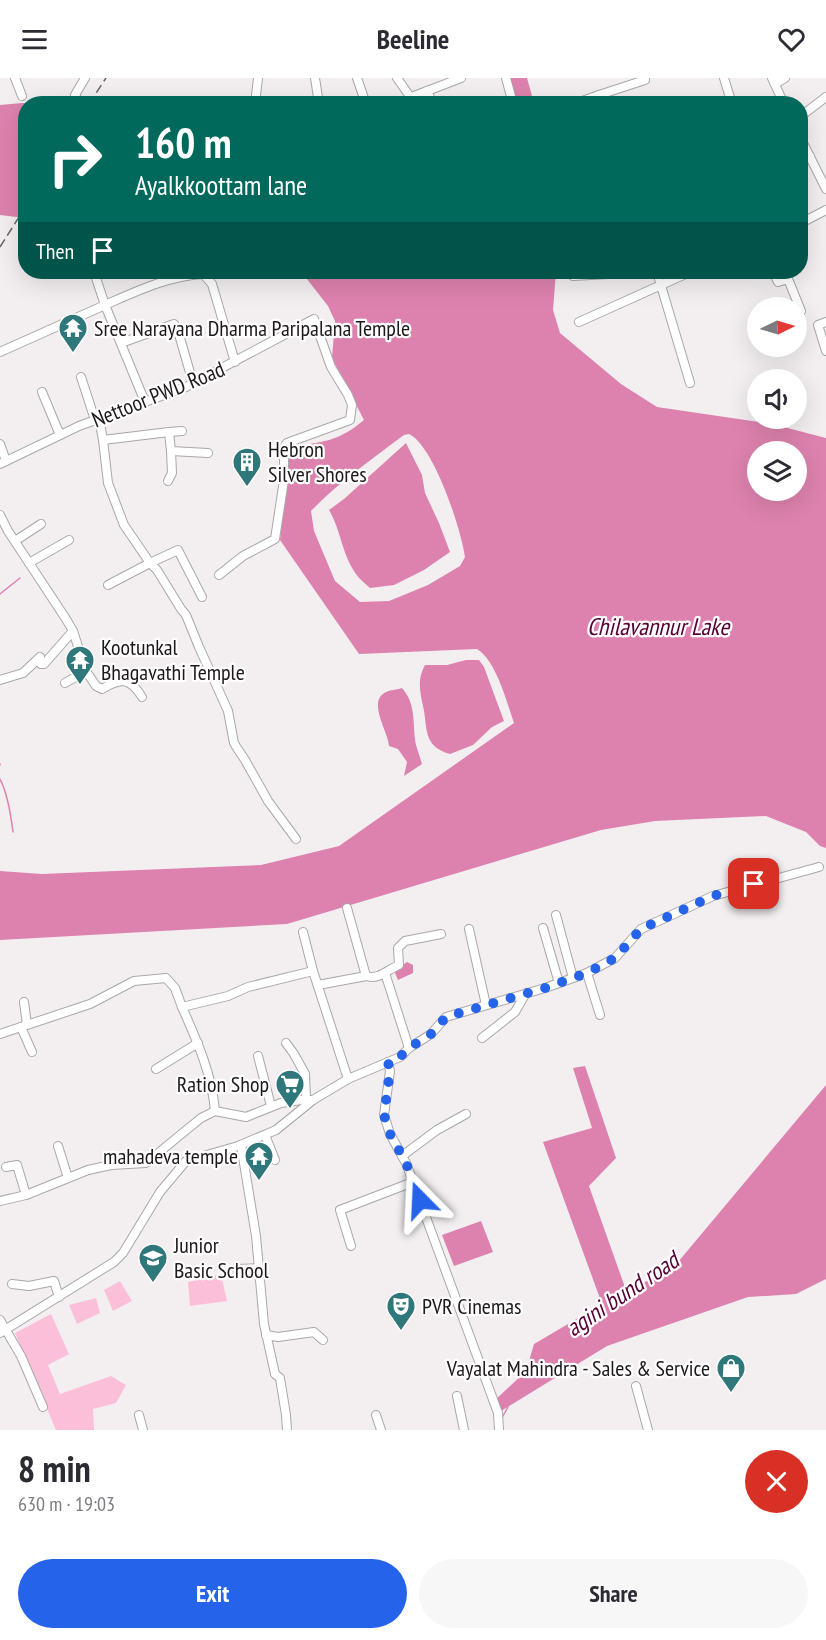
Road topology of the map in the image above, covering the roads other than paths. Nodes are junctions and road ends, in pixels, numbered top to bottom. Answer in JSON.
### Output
{"nodes":[{"id":1,"x":15,"y":78,"type":"edge"},
{"id":2,"x":85,"y":78,"type":"edge"},
{"id":3,"x":258,"y":78,"type":"edge"},
{"id":4,"x":315,"y":78,"type":"edge"},
{"id":5,"x":357,"y":78,"type":"edge"},
{"id":6,"x":398,"y":78,"type":"edge"},
{"id":7,"x":461,"y":78,"type":"edge"},
{"id":8,"x":506,"y":78,"type":"edge"},
{"id":9,"x":645,"y":78,"type":"edge"},
{"id":10,"x":724,"y":78,"type":"edge"},
{"id":11,"x":785,"y":78,"type":"edge"},
{"id":12,"x":774,"y":81,"type":"edge"},
{"id":13,"x":427,"y":91,"type":"junction"},
{"id":14,"x":22,"y":96,"type":"dead end"},
{"id":15,"x":76,"y":96,"type":"edge"},
{"id":16,"x":256,"y":96,"type":"edge"},
{"id":17,"x":318,"y":96,"type":"edge"},
{"id":18,"x":363,"y":96,"type":"edge"},
{"id":19,"x":407,"y":96,"type":"edge"},
{"id":20,"x":415,"y":96,"type":"edge"},
{"id":21,"x":429,"y":96,"type":"edge"},
{"id":22,"x":510,"y":96,"type":"edge"},
{"id":23,"x":607,"y":96,"type":"edge"},
{"id":24,"x":730,"y":96,"type":"edge"},
{"id":25,"x":781,"y":96,"type":"edge"},
{"id":26,"x":826,"y":97,"type":"edge"},
{"id":27,"x":808,"y":111,"type":"edge"},
{"id":28,"x":808,"y":152,"type":"edge"},
{"id":29,"x":810,"y":156,"type":"joint"},
{"id":30,"x":826,"y":189,"type":"edge"},
{"id":31,"x":826,"y":210,"type":"edge"},
{"id":32,"x":808,"y":219,"type":"edge"},
{"id":33,"x":96,"y":279,"type":"edge"},
{"id":34,"x":171,"y":279,"type":"edge"},
{"id":35,"x":208,"y":279,"type":"edge"},
{"id":36,"x":660,"y":279,"type":"edge"},
{"id":37,"x":670,"y":279,"type":"edge"},
{"id":38,"x":788,"y":279,"type":"edge"},
{"id":39,"x":662,"y":282,"type":"junction"},
{"id":40,"x":795,"y":297,"type":"edge"},
{"id":41,"x":105,"y":305,"type":"junction"},
{"id":42,"x":579,"y":322,"type":"dead end"},
{"id":43,"x":826,"y":322,"type":"edge"},
{"id":44,"x":121,"y":343,"type":"junction"},
{"id":45,"x":826,"y":351,"type":"edge"},
{"id":46,"x":0,"y":352,"type":"edge"},
{"id":47,"x":235,"y":362,"type":"junction"},
{"id":48,"x":81,"y":376,"type":"dead end"},
{"id":49,"x":690,"y":382,"type":"dead end"},
{"id":50,"x":194,"y":383,"type":"junction"},
{"id":51,"x":42,"y":392,"type":"dead end"},
{"id":52,"x":145,"y":402,"type":"junction"},
{"id":53,"x":97,"y":419,"type":"junction"},
{"id":54,"x":182,"y":431,"type":"dead end"},
{"id":55,"x":169,"y":432,"type":"junction"},
{"id":56,"x":60,"y":435,"type":"junction"},
{"id":57,"x":103,"y":440,"type":"junction"},
{"id":58,"x":0,"y":444,"type":"edge"},
{"id":59,"x":171,"y":452,"type":"junction"},
{"id":60,"x":208,"y":453,"type":"dead end"},
{"id":61,"x":3,"y":462,"type":"edge"},
{"id":62,"x":168,"y":481,"type":"dead end"},
{"id":63,"x":0,"y":515,"type":"edge"},
{"id":64,"x":41,"y":524,"type":"dead end"},
{"id":65,"x":69,"y":540,"type":"dead end"},
{"id":66,"x":15,"y":541,"type":"junction"},
{"id":67,"x":29,"y":562,"type":"junction"},
{"id":68,"x":150,"y":563,"type":"junction"},
{"id":69,"x":219,"y":575,"type":"dead end"},
{"id":70,"x":108,"y":585,"type":"dead end"},
{"id":71,"x":202,"y":597,"type":"dead end"},
{"id":72,"x":73,"y":631,"type":"junction"},
{"id":73,"x":86,"y":671,"type":"junction"},
{"id":74,"x":0,"y":680,"type":"edge"},
{"id":75,"x":65,"y":683,"type":"dead end"},
{"id":76,"x":142,"y":697,"type":"dead end"},
{"id":77,"x":296,"y":838,"type":"dead end"},
{"id":78,"x":819,"y":867,"type":"dead end"},
{"id":79,"x":347,"y":908,"type":"dead end"},
{"id":80,"x":556,"y":915,"type":"dead end"},
{"id":81,"x":470,"y":928,"type":"dead end"},
{"id":82,"x":543,"y":928,"type":"dead end"},
{"id":83,"x":303,"y":932,"type":"dead end"},
{"id":84,"x":441,"y":934,"type":"dead end"},
{"id":85,"x":314,"y":971,"type":"junction"},
{"id":86,"x":385,"y":973,"type":"junction"},
{"id":87,"x":587,"y":973,"type":"junction"},
{"id":88,"x":366,"y":976,"type":"junction"},
{"id":89,"x":573,"y":978,"type":"junction"},
{"id":90,"x":559,"y":983,"type":"junction"},
{"id":91,"x":318,"y":985,"type":"junction"},
{"id":92,"x":526,"y":993,"type":"junction"},
{"id":93,"x":24,"y":1002,"type":"dead end"},
{"id":94,"x":486,"y":1005,"type":"junction"},
{"id":95,"x":182,"y":1007,"type":"junction"},
{"id":96,"x":600,"y":1015,"type":"dead end"},
{"id":97,"x":24,"y":1026,"type":"junction"},
{"id":98,"x":0,"y":1035,"type":"edge"},
{"id":99,"x":482,"y":1038,"type":"dead end"},
{"id":100,"x":198,"y":1043,"type":"junction"},
{"id":101,"x":286,"y":1043,"type":"dead end"},
{"id":102,"x":409,"y":1048,"type":"junction"},
{"id":103,"x":32,"y":1052,"type":"dead end"},
{"id":104,"x":258,"y":1056,"type":"dead end"},
{"id":105,"x":388,"y":1062,"type":"junction"},
{"id":106,"x":156,"y":1069,"type":"dead end"},
{"id":107,"x":348,"y":1079,"type":"junction"},
{"id":108,"x":310,"y":1100,"type":"junction"},
{"id":109,"x":271,"y":1106,"type":"junction"},
{"id":110,"x":215,"y":1111,"type":"junction"},
{"id":111,"x":466,"y":1114,"type":"dead end"},
{"id":112,"x":265,"y":1135,"type":"junction"},
{"id":113,"x":241,"y":1145,"type":"junction"},
{"id":114,"x":58,"y":1146,"type":"dead end"},
{"id":115,"x":402,"y":1156,"type":"junction"},
{"id":116,"x":275,"y":1160,"type":"dead end"},
{"id":117,"x":6,"y":1167,"type":"dead end"},
{"id":118,"x":69,"y":1178,"type":"junction"},
{"id":119,"x":413,"y":1182,"type":"junction"},
{"id":120,"x":26,"y":1195,"type":"junction"},
{"id":121,"x":0,"y":1201,"type":"edge"},
{"id":122,"x":351,"y":1246,"type":"dead end"},
{"id":123,"x":259,"y":1268,"type":"junction"},
{"id":124,"x":237,"y":1269,"type":"dead end"},
{"id":125,"x":12,"y":1284,"type":"dead end"},
{"id":126,"x":59,"y":1297,"type":"junction"},
{"id":127,"x":0,"y":1320,"type":"edge"},
{"id":128,"x":3,"y":1331,"type":"edge"},
{"id":129,"x":266,"y":1335,"type":"junction"},
{"id":130,"x":323,"y":1340,"type":"dead end"},
{"id":131,"x":636,"y":1386,"type":"dead end"},
{"id":132,"x":457,"y":1396,"type":"dead end"},
{"id":133,"x":43,"y":1407,"type":"dead end"},
{"id":134,"x":139,"y":1415,"type":"dead end"},
{"id":135,"x":376,"y":1415,"type":"dead end"},
{"id":136,"x":498,"y":1422,"type":"edge"},
{"id":137,"x":143,"y":1430,"type":"edge"},
{"id":138,"x":287,"y":1430,"type":"edge"},
{"id":139,"x":381,"y":1430,"type":"edge"},
{"id":140,"x":464,"y":1430,"type":"edge"},
{"id":141,"x":648,"y":1430,"type":"edge"}],
"edges":[{"from":1,"to":14,"type":"street"},
{"from":2,"to":15,"type":"street"},
{"from":3,"to":16,"type":"street"},
{"from":4,"to":17,"type":"street"},
{"from":5,"to":18,"type":"street"},
{"from":6,"to":19,"type":"street"},
{"from":7,"to":13,"type":"street"},
{"from":8,"to":22,"type":"street"},
{"from":9,"to":23,"type":"street"},
{"from":10,"to":24,"type":"street"},
{"from":11,"to":12,"type":"street"},
{"from":12,"to":25,"type":"street"},
{"from":13,"to":20,"type":"street"},
{"from":13,"to":21,"type":"street"},
{"from":26,"to":27,"type":"street"},
{"from":28,"to":29,"type":"street"},
{"from":29,"to":30,"type":"street"},
{"from":31,"to":32,"type":"street"},
{"from":33,"to":41,"type":"street"},
{"from":34,"to":41,"type":"street"},
{"from":35,"to":47,"type":"street"},
{"from":36,"to":39,"type":"street"},
{"from":37,"to":39,"type":"street"},
{"from":38,"to":40,"type":"street"},
{"from":39,"to":42,"type":"street"},
{"from":39,"to":49,"type":"street"},
{"from":41,"to":44,"type":"street"},
{"from":41,"to":46,"type":"street"},
{"from":43,"to":45,"type":"street"},
{"from":44,"to":50,"type":"street"},
{"from":44,"to":52,"type":"street"},
{"from":47,"to":50,"type":"street","name":"Nettoor PWD Road"},
{"from":47,"to":69,"type":"street","name":"Nettoor PWD Road"},
{"from":48,"to":53,"type":"street"},
{"from":50,"to":52,"type":"street","name":"Nettoor PWD Road"},
{"from":51,"to":56,"type":"street"},
{"from":52,"to":53,"type":"street","name":"Nettoor PWD Road"},
{"from":53,"to":56,"type":"street","name":"Nettoor PWD Road"},
{"from":53,"to":57,"type":"street"},
{"from":54,"to":55,"type":"street"},
{"from":55,"to":57,"type":"street"},
{"from":55,"to":59,"type":"street"},
{"from":56,"to":61,"type":"street","name":"Nettoor PWD Road"},
{"from":57,"to":68,"type":"street"},
{"from":58,"to":61,"type":"street"},
{"from":59,"to":60,"type":"street"},
{"from":59,"to":62,"type":"street"},
{"from":63,"to":66,"type":"street"},
{"from":64,"to":66,"type":"street"},
{"from":65,"to":67,"type":"street"},
{"from":66,"to":67,"type":"street"},
{"from":67,"to":72,"type":"street"},
{"from":68,"to":70,"type":"street"},
{"from":68,"to":71,"type":"street"},
{"from":68,"to":77,"type":"street"},
{"from":72,"to":73,"type":"street"},
{"from":72,"to":74,"type":"street"},
{"from":73,"to":75,"type":"street"},
{"from":73,"to":76,"type":"street"},
{"from":78,"to":87,"type":"street"},
{"from":79,"to":88,"type":"street"},
{"from":80,"to":89,"type":"street"},
{"from":81,"to":94,"type":"street"},
{"from":82,"to":90,"type":"street"},
{"from":83,"to":85,"type":"street"},
{"from":84,"to":86,"type":"street"},
{"from":85,"to":91,"type":"street"},
{"from":85,"to":95,"type":"street"},
{"from":86,"to":88,"type":"street"},
{"from":86,"to":102,"type":"street"},
{"from":87,"to":89,"type":"street"},
{"from":87,"to":96,"type":"street"},
{"from":88,"to":91,"type":"street"},
{"from":89,"to":90,"type":"street"},
{"from":90,"to":92,"type":"street"},
{"from":91,"to":107,"type":"street"},
{"from":92,"to":94,"type":"street"},
{"from":92,"to":99,"type":"street"},
{"from":93,"to":97,"type":"street"},
{"from":94,"to":102,"type":"street"},
{"from":95,"to":97,"type":"street"},
{"from":95,"to":100,"type":"street"},
{"from":97,"to":98,"type":"street"},
{"from":97,"to":103,"type":"street"},
{"from":100,"to":106,"type":"street"},
{"from":100,"to":110,"type":"street"},
{"from":101,"to":108,"type":"street"},
{"from":102,"to":105,"type":"street"},
{"from":104,"to":109,"type":"street"},
{"from":105,"to":107,"type":"street"},
{"from":105,"to":115,"type":"street"},
{"from":107,"to":108,"type":"street"},
{"from":108,"to":109,"type":"street"},
{"from":108,"to":112,"type":"street"},
{"from":109,"to":110,"type":"street"},
{"from":110,"to":118,"type":"street"},
{"from":111,"to":115,"type":"street"},
{"from":112,"to":113,"type":"street"},
{"from":112,"to":116,"type":"street"},
{"from":113,"to":123,"type":"street"},
{"from":113,"to":126,"type":"street"},
{"from":114,"to":118,"type":"street"},
{"from":115,"to":119,"type":"street"},
{"from":117,"to":120,"type":"street"},
{"from":118,"to":120,"type":"street"},
{"from":119,"to":122,"type":"street"},
{"from":119,"to":136,"type":"street"},
{"from":120,"to":121,"type":"street"},
{"from":123,"to":124,"type":"street"},
{"from":123,"to":129,"type":"street"},
{"from":125,"to":126,"type":"street"},
{"from":126,"to":128,"type":"street"},
{"from":127,"to":128,"type":"street"},
{"from":128,"to":133,"type":"street"},
{"from":129,"to":130,"type":"street"},
{"from":129,"to":138,"type":"street"},
{"from":131,"to":141,"type":"street"},
{"from":132,"to":140,"type":"street"},
{"from":134,"to":137,"type":"street"},
{"from":135,"to":139,"type":"street"}]}
